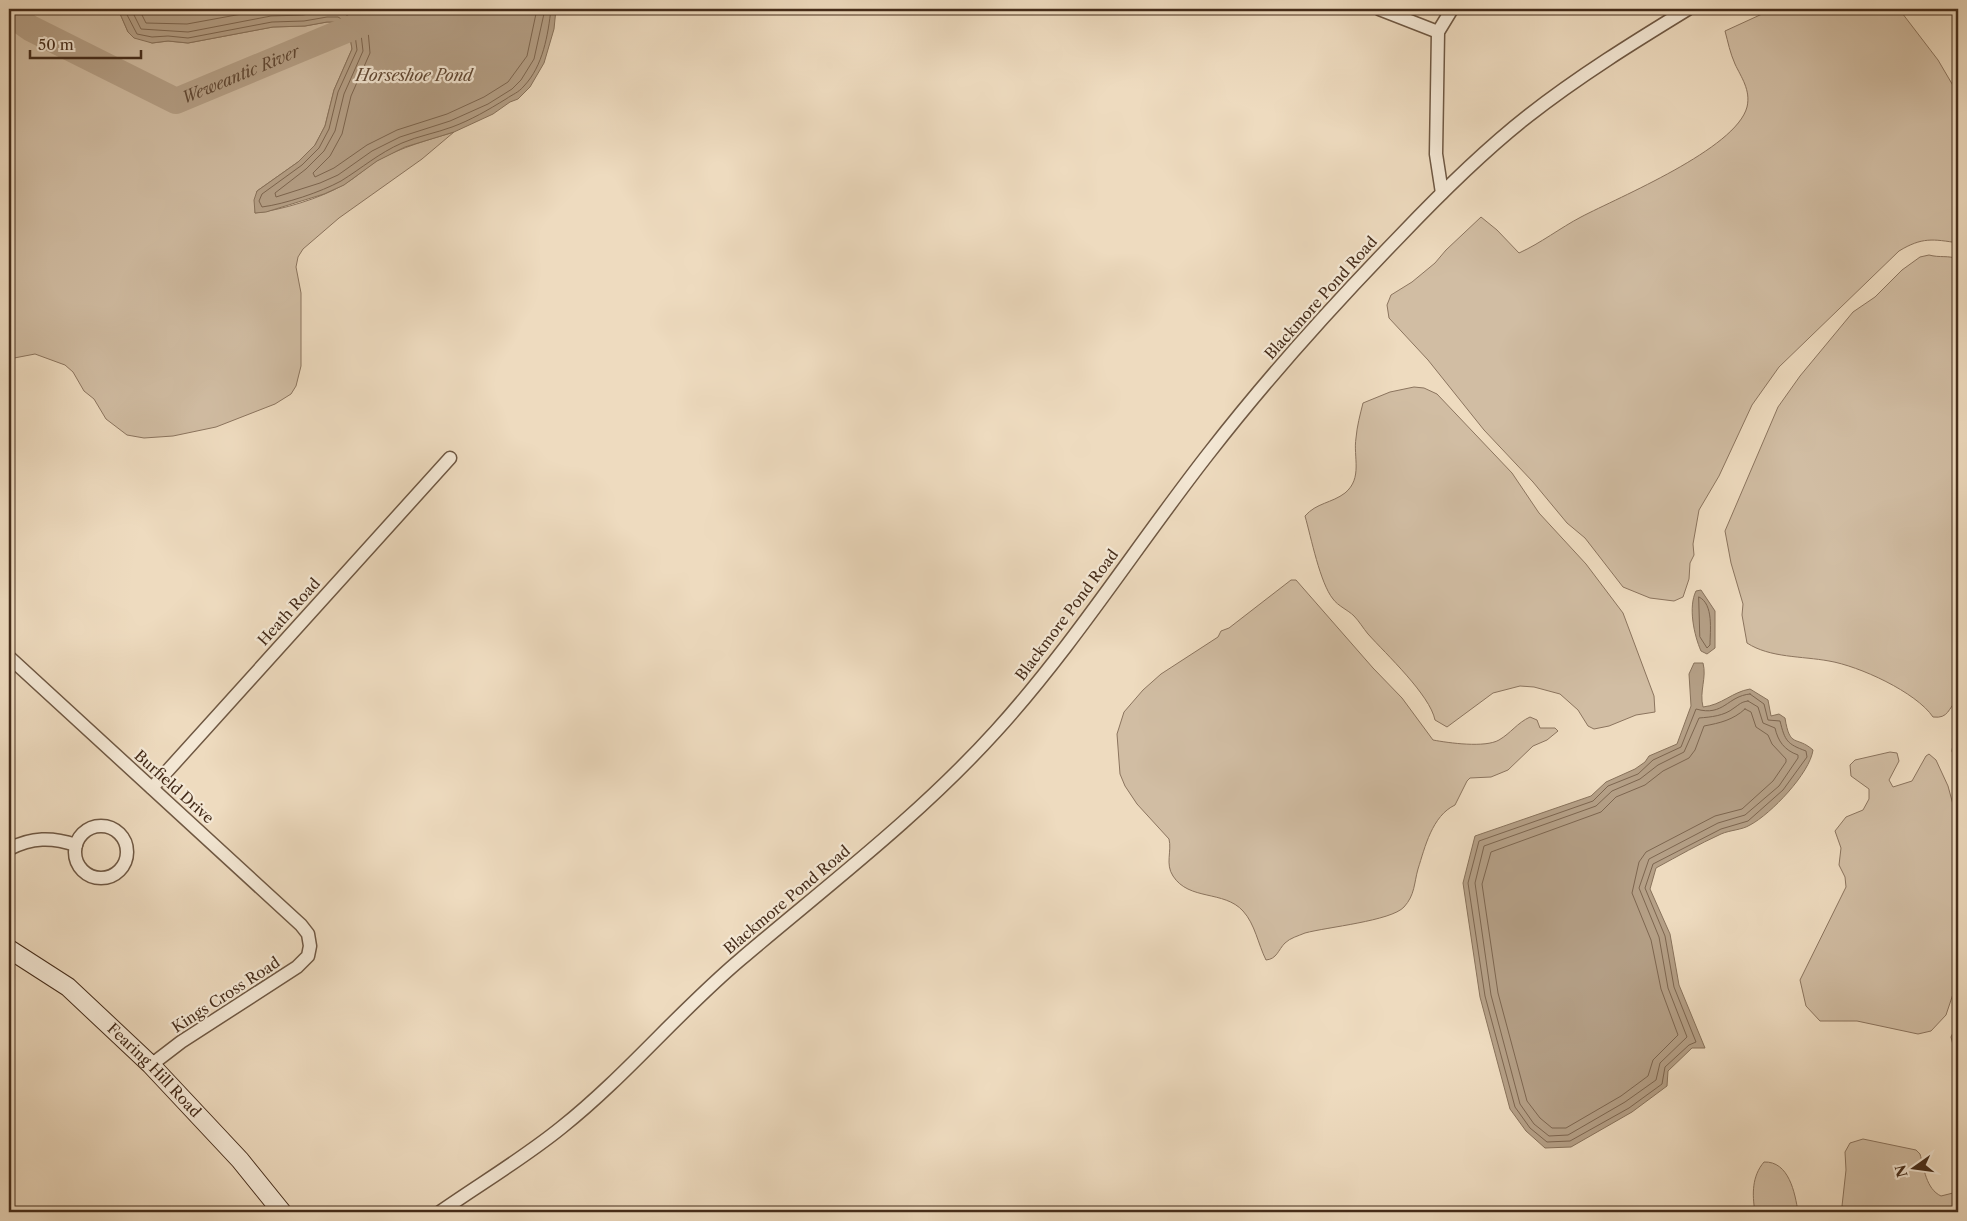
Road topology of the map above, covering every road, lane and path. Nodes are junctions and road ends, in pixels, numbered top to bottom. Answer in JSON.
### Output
{"nodes":[{"id":1,"x":1379,"y":9,"type":"edge"},
{"id":2,"x":1452,"y":9,"type":"edge"},
{"id":3,"x":1688,"y":9,"type":"edge"},
{"id":4,"x":1438,"y":32,"type":"junction"},
{"id":5,"x":1442,"y":193,"type":"junction"},
{"id":6,"x":450,"y":458,"type":"dead end"},
{"id":7,"x":9,"y":657,"type":"edge"},
{"id":8,"x":152,"y":788,"type":"junction"},
{"id":9,"x":76,"y":845,"type":"junction"},
{"id":10,"x":9,"y":849,"type":"edge"},
{"id":11,"x":310,"y":946,"type":"joint"},
{"id":12,"x":9,"y":949,"type":"edge"},
{"id":13,"x":151,"y":1065,"type":"junction"},
{"id":14,"x":282,"y":1212,"type":"edge"},
{"id":15,"x":440,"y":1212,"type":"edge"}],
"edges":[{"from":1,"to":4,"type":"street"},
{"from":2,"to":4,"type":"street"},
{"from":3,"to":5,"type":"street","name":"Blackmore Pond Road"},
{"from":4,"to":5,"type":"street"},
{"from":5,"to":15,"type":"street","name":"Blackmore Pond Road"},
{"from":6,"to":8,"type":"street","name":"Heath Road"},
{"from":7,"to":8,"type":"street","name":"Burfield Drive"},
{"from":8,"to":11,"type":"street","name":"Burfield Drive"},
{"from":9,"to":9,"type":"street"},
{"from":9,"to":10,"type":"street"},
{"from":11,"to":13,"type":"street","name":"Kings Cross Road"},
{"from":12,"to":13,"type":"main road","name":"Fearing Hill Road"},
{"from":13,"to":14,"type":"main road","name":"Fearing Hill Road"}]}
